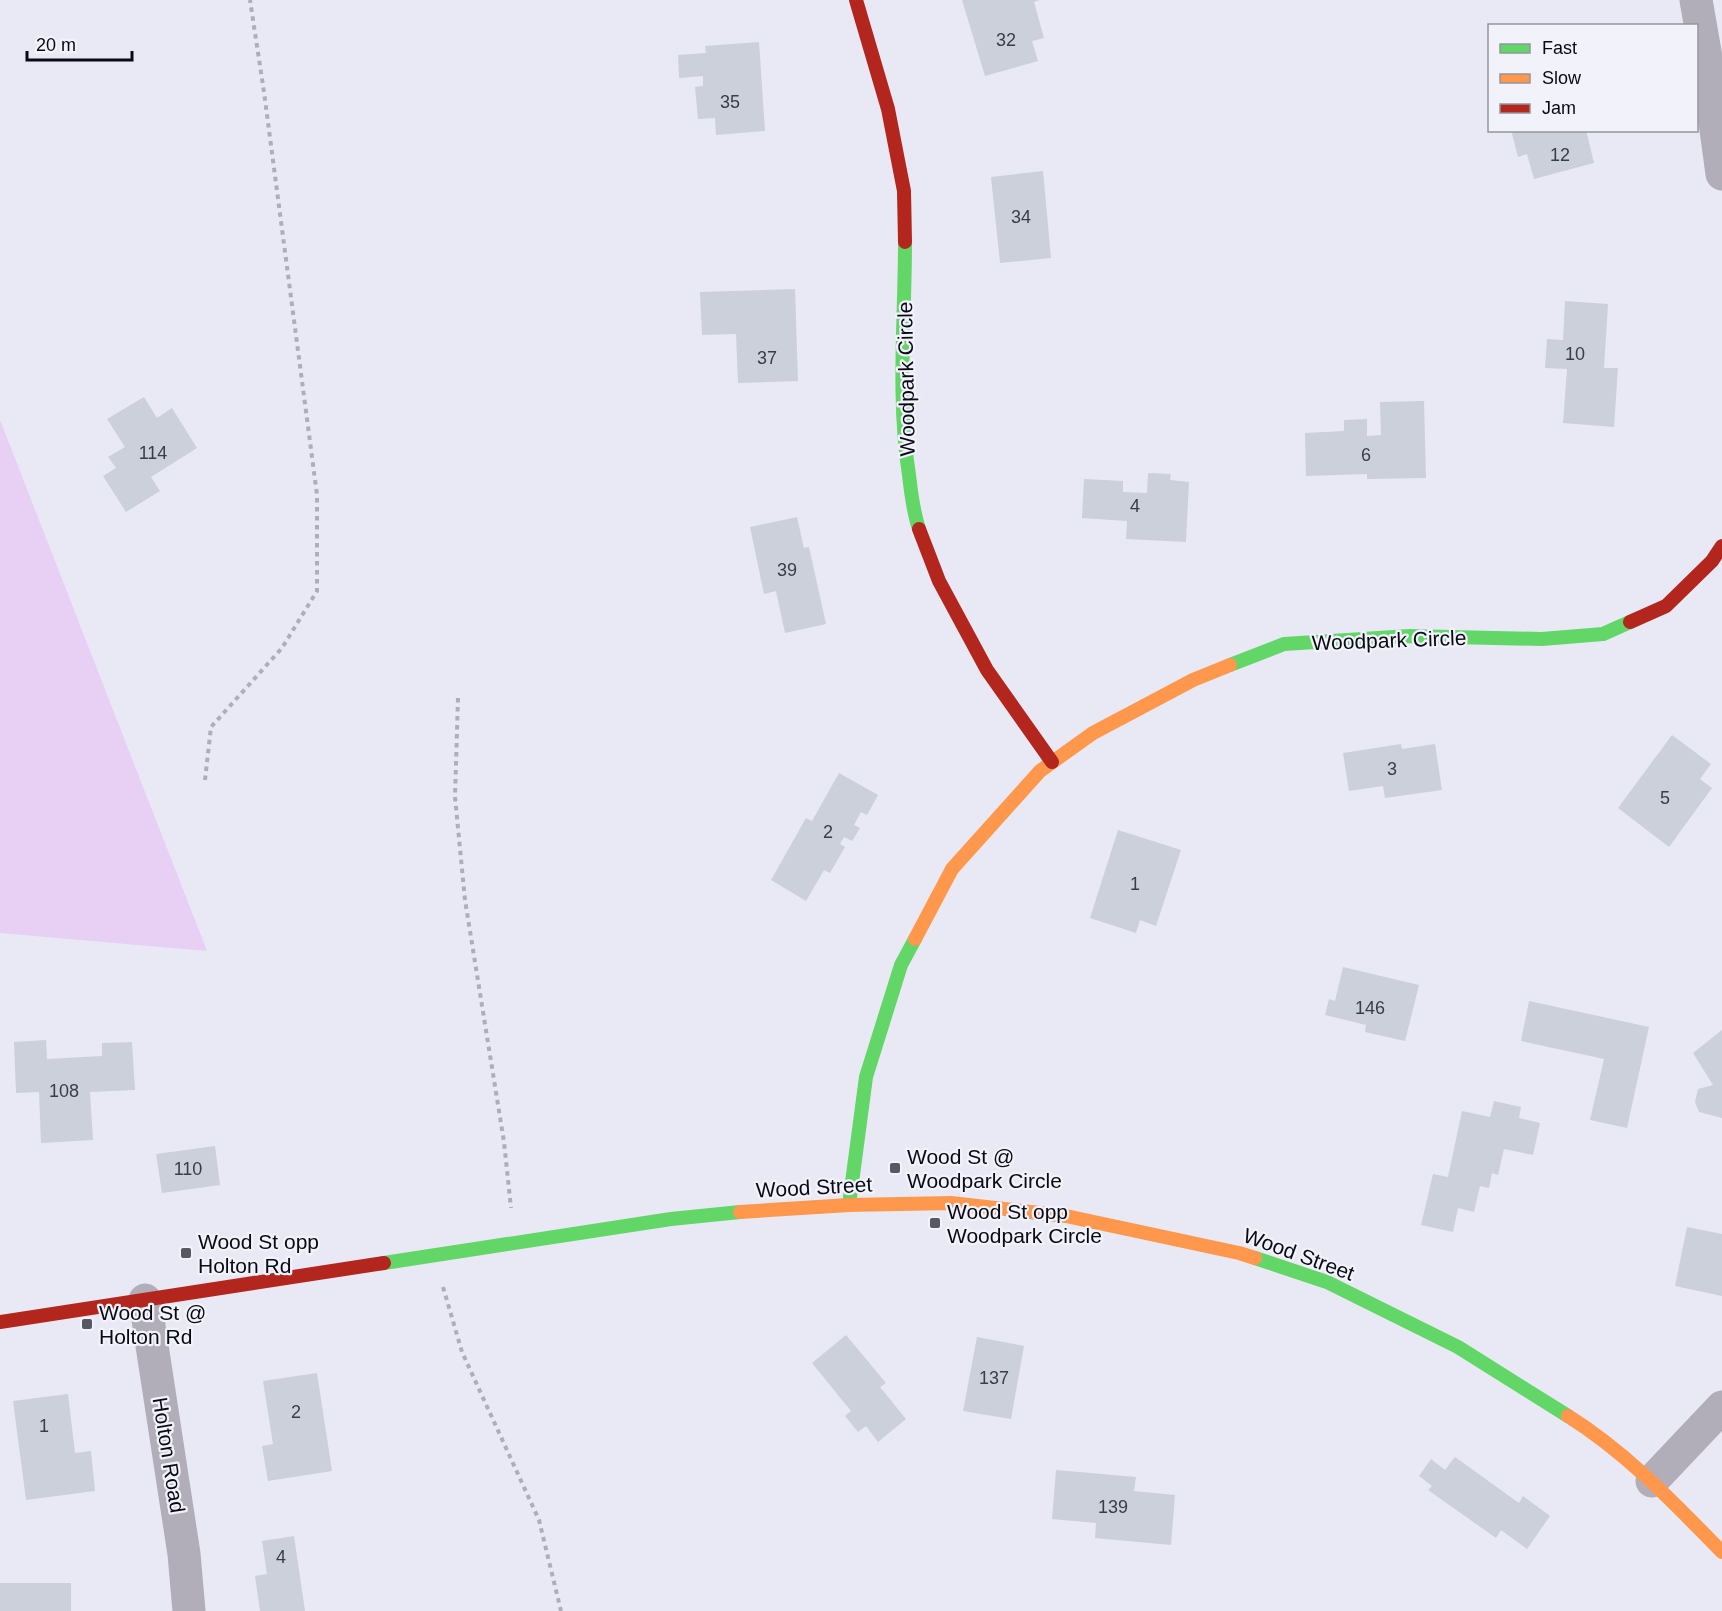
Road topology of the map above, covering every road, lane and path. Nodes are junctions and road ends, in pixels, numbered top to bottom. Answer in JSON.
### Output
{"nodes":[{"id":1,"x":250,"y":0,"type":"edge"},
{"id":2,"x":856,"y":0,"type":"edge"},
{"id":3,"x":1696,"y":0,"type":"edge"},
{"id":4,"x":1722,"y":174,"type":"edge"},
{"id":5,"x":1722,"y":546,"type":"edge"},
{"id":6,"x":458,"y":698,"type":"dead end"},
{"id":7,"x":1052,"y":762,"type":"junction"},
{"id":8,"x":205,"y":780,"type":"dead end"},
{"id":9,"x":849,"y":1205,"type":"junction"},
{"id":10,"x":515,"y":1242,"type":"junction"},
{"id":11,"x":434,"y":1254,"type":"junction"},
{"id":12,"x":145,"y":1300,"type":"junction"},
{"id":13,"x":0,"y":1322,"type":"edge"},
{"id":14,"x":1722,"y":1407,"type":"edge"},
{"id":15,"x":1652,"y":1481,"type":"junction"},
{"id":16,"x":1722,"y":1552,"type":"edge"},
{"id":17,"x":189,"y":1611,"type":"edge"},
{"id":18,"x":561,"y":1611,"type":"edge"}],
"edges":[{"from":1,"to":8,"type":"path"},
{"from":2,"to":7,"type":"street","name":"Woodpark Circle"},
{"from":3,"to":4,"type":"street"},
{"from":5,"to":7,"type":"street","name":"Woodpark Circle"},
{"from":6,"to":10,"type":"path"},
{"from":7,"to":9,"type":"street","name":"Woodpark Circle"},
{"from":9,"to":10,"type":"street","name":"Wood Street"},
{"from":9,"to":15,"type":"street","name":"Wood Street"},
{"from":10,"to":11,"type":"street","name":"Wood Street"},
{"from":11,"to":12,"type":"street","name":"Wood Street"},
{"from":11,"to":18,"type":"path"},
{"from":12,"to":13,"type":"street","name":"Wood Street"},
{"from":12,"to":17,"type":"street","name":"Holton Road"},
{"from":14,"to":15,"type":"street"},
{"from":15,"to":16,"type":"street","name":"Wood Street"}]}
